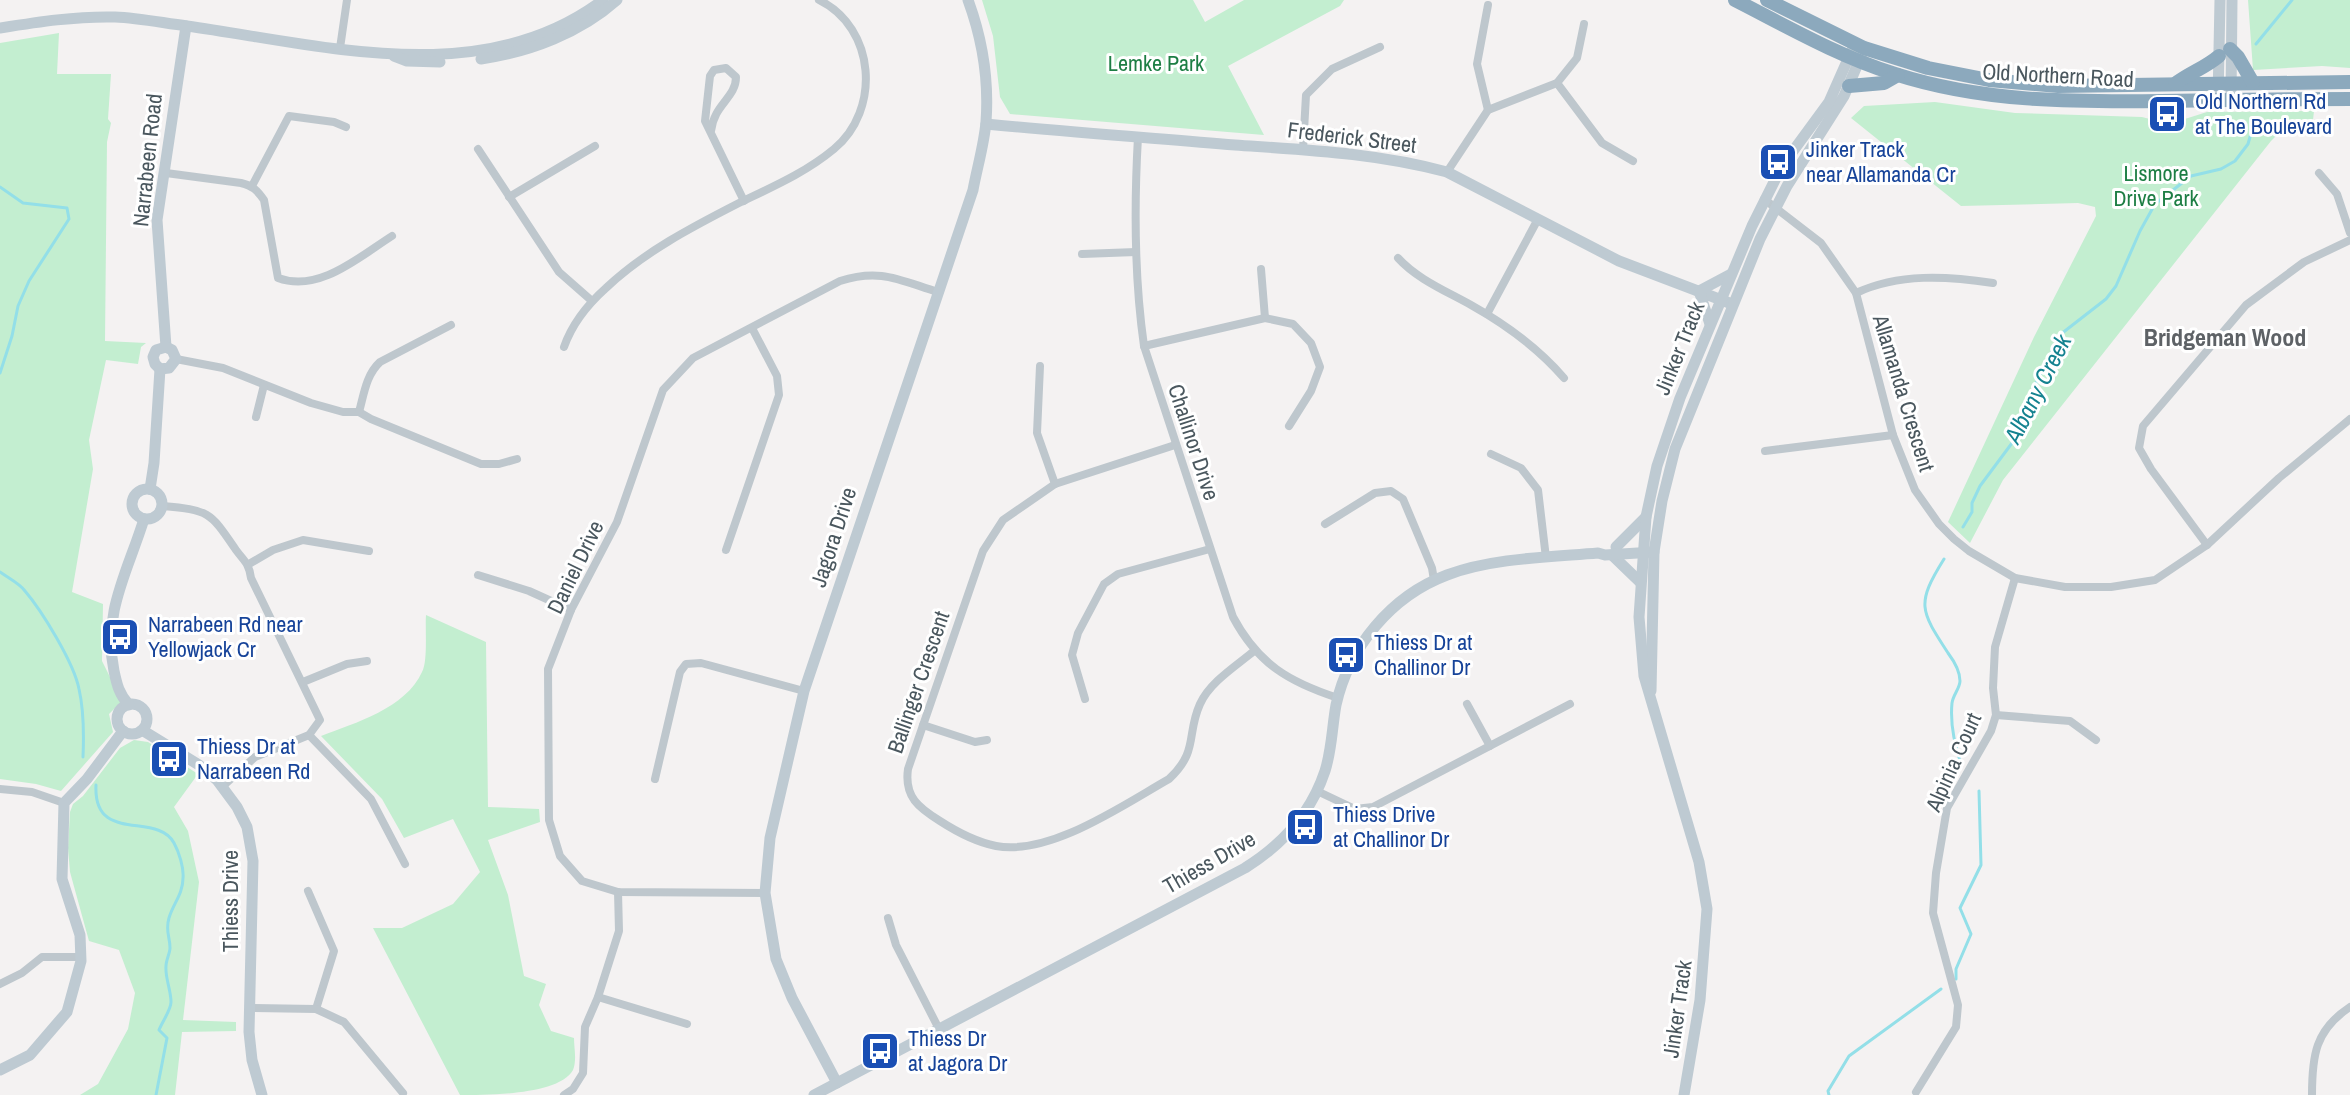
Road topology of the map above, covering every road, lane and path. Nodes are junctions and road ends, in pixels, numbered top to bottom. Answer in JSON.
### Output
{"nodes":[{"id":1,"x":347,"y":0,"type":"edge"},
{"id":2,"x":603,"y":0,"type":"edge"},
{"id":3,"x":617,"y":0,"type":"edge"},
{"id":4,"x":819,"y":0,"type":"edge"},
{"id":5,"x":968,"y":0,"type":"edge"},
{"id":6,"x":1735,"y":0,"type":"edge"},
{"id":7,"x":1767,"y":0,"type":"edge"},
{"id":8,"x":2220,"y":0,"type":"edge"},
{"id":9,"x":2232,"y":0,"type":"edge"},
{"id":10,"x":1488,"y":5,"type":"dead end"},
{"id":11,"x":1584,"y":24,"type":"dead end"},
{"id":12,"x":186,"y":26,"type":"junction"},
{"id":13,"x":0,"y":28,"type":"edge"},
{"id":14,"x":1380,"y":47,"type":"dead end"},
{"id":15,"x":340,"y":48,"type":"junction"},
{"id":16,"x":2225,"y":52,"type":"junction"},
{"id":17,"x":1857,"y":53,"type":"junction"},
{"id":18,"x":386,"y":54,"type":"junction"},
{"id":19,"x":1898,"y":75,"type":"junction"},
{"id":20,"x":2350,"y":82,"type":"edge"},
{"id":21,"x":1557,"y":83,"type":"junction"},
{"id":22,"x":2253,"y":83,"type":"junction"},
{"id":23,"x":2175,"y":84,"type":"junction"},
{"id":24,"x":2225,"y":84,"type":"junction"},
{"id":25,"x":1849,"y":86,"type":"junction"},
{"id":26,"x":2350,"y":99,"type":"edge"},
{"id":27,"x":2224,"y":100,"type":"junction"},
{"id":28,"x":1488,"y":110,"type":"junction"},
{"id":29,"x":986,"y":124,"type":"junction"},
{"id":30,"x":346,"y":127,"type":"dead end"},
{"id":31,"x":711,"y":131,"type":"junction"},
{"id":32,"x":1138,"y":137,"type":"junction"},
{"id":33,"x":595,"y":146,"type":"dead end"},
{"id":34,"x":478,"y":149,"type":"dead end"},
{"id":35,"x":1303,"y":149,"type":"junction"},
{"id":36,"x":1633,"y":161,"type":"dead end"},
{"id":37,"x":1447,"y":172,"type":"junction"},
{"id":38,"x":166,"y":173,"type":"junction"},
{"id":39,"x":2319,"y":173,"type":"dead end"},
{"id":40,"x":252,"y":186,"type":"junction"},
{"id":41,"x":509,"y":197,"type":"junction"},
{"id":42,"x":1764,"y":199,"type":"junction"},
{"id":43,"x":744,"y":201,"type":"junction"},
{"id":44,"x":1775,"y":207,"type":"junction"},
{"id":45,"x":1538,"y":219,"type":"junction"},
{"id":46,"x":2350,"y":233,"type":"edge"},
{"id":47,"x":392,"y":236,"type":"dead end"},
{"id":48,"x":2350,"y":240,"type":"edge"},
{"id":49,"x":1136,"y":252,"type":"junction"},
{"id":50,"x":1082,"y":254,"type":"dead end"},
{"id":51,"x":1398,"y":258,"type":"dead end"},
{"id":52,"x":1261,"y":269,"type":"dead end"},
{"id":53,"x":1731,"y":274,"type":"junction"},
{"id":54,"x":1993,"y":283,"type":"dead end"},
{"id":55,"x":1699,"y":291,"type":"junction"},
{"id":56,"x":938,"y":292,"type":"junction"},
{"id":57,"x":1856,"y":293,"type":"junction"},
{"id":58,"x":592,"y":301,"type":"junction"},
{"id":59,"x":1727,"y":302,"type":"junction"},
{"id":60,"x":1487,"y":314,"type":"junction"},
{"id":61,"x":1265,"y":318,"type":"junction"},
{"id":62,"x":1710,"y":324,"type":"junction"},
{"id":63,"x":451,"y":325,"type":"dead end"},
{"id":64,"x":752,"y":328,"type":"junction"},
{"id":65,"x":1144,"y":346,"type":"junction"},
{"id":66,"x":166,"y":347,"type":"junction"},
{"id":67,"x":564,"y":347,"type":"dead end"},
{"id":68,"x":176,"y":359,"type":"junction"},
{"id":69,"x":1040,"y":366,"type":"dead end"},
{"id":70,"x":160,"y":369,"type":"junction"},
{"id":71,"x":1564,"y":378,"type":"dead end"},
{"id":72,"x":264,"y":385,"type":"junction"},
{"id":73,"x":359,"y":412,"type":"junction"},
{"id":74,"x":256,"y":417,"type":"dead end"},
{"id":75,"x":2350,"y":419,"type":"edge"},
{"id":76,"x":1289,"y":426,"type":"dead end"},
{"id":77,"x":1893,"y":435,"type":"junction"},
{"id":78,"x":1175,"y":445,"type":"junction"},
{"id":79,"x":1765,"y":451,"type":"dead end"},
{"id":80,"x":1491,"y":454,"type":"dead end"},
{"id":81,"x":517,"y":459,"type":"dead end"},
{"id":82,"x":1055,"y":484,"type":"junction"},
{"id":83,"x":150,"y":489,"type":"junction"},
{"id":84,"x":162,"y":506,"type":"junction"},
{"id":85,"x":1646,"y":517,"type":"junction"},
{"id":86,"x":144,"y":519,"type":"junction"},
{"id":87,"x":1325,"y":524,"type":"dead end"},
{"id":88,"x":2207,"y":545,"type":"junction"},
{"id":89,"x":1210,"y":549,"type":"junction"},
{"id":90,"x":1648,"y":549,"type":"junction"},
{"id":91,"x":726,"y":550,"type":"dead end"},
{"id":92,"x":369,"y":551,"type":"dead end"},
{"id":93,"x":1614,"y":551,"type":"junction"},
{"id":94,"x":1546,"y":558,"type":"junction"},
{"id":95,"x":249,"y":564,"type":"junction"},
{"id":96,"x":478,"y":575,"type":"dead end"},
{"id":97,"x":2015,"y":578,"type":"junction"},
{"id":98,"x":1434,"y":580,"type":"junction"},
{"id":99,"x":1640,"y":582,"type":"junction"},
{"id":100,"x":571,"y":610,"type":"junction"},
{"id":101,"x":1254,"y":651,"type":"junction"},
{"id":102,"x":367,"y":661,"type":"dead end"},
{"id":103,"x":303,"y":682,"type":"junction"},
{"id":104,"x":804,"y":691,"type":"junction"},
{"id":105,"x":1651,"y":696,"type":"junction"},
{"id":106,"x":1338,"y":698,"type":"junction"},
{"id":107,"x":1085,"y":699,"type":"dead end"},
{"id":108,"x":1467,"y":704,"type":"dead end"},
{"id":109,"x":1570,"y":704,"type":"dead end"},
{"id":110,"x":129,"y":705,"type":"junction"},
{"id":111,"x":1996,"y":715,"type":"junction"},
{"id":112,"x":923,"y":725,"type":"junction"},
{"id":113,"x":142,"y":730,"type":"junction"},
{"id":114,"x":123,"y":731,"type":"junction"},
{"id":115,"x":309,"y":735,"type":"junction"},
{"id":116,"x":987,"y":740,"type":"dead end"},
{"id":117,"x":2096,"y":740,"type":"dead end"},
{"id":118,"x":1490,"y":746,"type":"junction"},
{"id":119,"x":655,"y":779,"type":"dead end"},
{"id":120,"x":223,"y":786,"type":"junction"},
{"id":121,"x":0,"y":789,"type":"edge"},
{"id":122,"x":1317,"y":791,"type":"junction"},
{"id":123,"x":64,"y":803,"type":"junction"},
{"id":124,"x":405,"y":864,"type":"dead end"},
{"id":125,"x":308,"y":891,"type":"dead end"},
{"id":126,"x":618,"y":892,"type":"junction"},
{"id":127,"x":765,"y":893,"type":"junction"},
{"id":128,"x":888,"y":918,"type":"dead end"},
{"id":129,"x":81,"y":957,"type":"junction"},
{"id":130,"x":0,"y":984,"type":"edge"},
{"id":131,"x":598,"y":997,"type":"junction"},
{"id":132,"x":2350,"y":1007,"type":"edge"},
{"id":133,"x":249,"y":1008,"type":"junction"},
{"id":134,"x":316,"y":1009,"type":"junction"},
{"id":135,"x":687,"y":1024,"type":"dead end"},
{"id":136,"x":939,"y":1029,"type":"junction"},
{"id":137,"x":0,"y":1070,"type":"edge"},
{"id":138,"x":837,"y":1083,"type":"junction"},
{"id":139,"x":1916,"y":1092,"type":"dead end"},
{"id":140,"x":403,"y":1093,"type":"edge"},
{"id":141,"x":262,"y":1095,"type":"edge"},
{"id":142,"x":564,"y":1095,"type":"edge"},
{"id":143,"x":814,"y":1095,"type":"edge"},
{"id":144,"x":1684,"y":1095,"type":"edge"},
{"id":145,"x":2312,"y":1095,"type":"edge"}],
"edges":[{"from":1,"to":15,"type":"street"},
{"from":2,"to":18,"type":"street"},
{"from":3,"to":18,"type":"street"},
{"from":4,"to":43,"type":"street"},
{"from":5,"to":29,"type":"street","name":"Jagora Drive"},
{"from":6,"to":17,"type":"highway","name":"Old Northern Road"},
{"from":7,"to":17,"type":"highway","name":"Old Northern Road"},
{"from":8,"to":16,"type":"street"},
{"from":9,"to":16,"type":"street"},
{"from":10,"to":28,"type":"street"},
{"from":11,"to":21,"type":"street"},
{"from":12,"to":13,"type":"street"},
{"from":12,"to":15,"type":"street"},
{"from":12,"to":38,"type":"street","name":"Narrabeen Road"},
{"from":14,"to":35,"type":"street"},
{"from":15,"to":18,"type":"street"},
{"from":16,"to":22,"type":"highway"},
{"from":16,"to":23,"type":"highway"},
{"from":16,"to":24,"type":"street"},
{"from":17,"to":19,"type":"highway","name":"Old Northern Road"},
{"from":17,"to":23,"type":"highway","name":"Old Northern Road"},
{"from":17,"to":25,"type":"street","name":"Jinker Track"},
{"from":17,"to":42,"type":"street","name":"Jinker Track"},
{"from":19,"to":25,"type":"highway"},
{"from":19,"to":27,"type":"highway","name":"Old Northern Road"},
{"from":20,"to":22,"type":"highway","name":"Old Northern Road"},
{"from":21,"to":28,"type":"street"},
{"from":21,"to":36,"type":"street"},
{"from":22,"to":24,"type":"highway","name":"Old Northern Road"},
{"from":23,"to":24,"type":"highway","name":"Old Northern Road"},
{"from":24,"to":27,"type":"street"},
{"from":25,"to":44,"type":"street","name":"Jinker Track"},
{"from":26,"to":27,"type":"highway","name":"Old Northern Road"},
{"from":28,"to":37,"type":"street"},
{"from":29,"to":32,"type":"street","name":"Frederick Street"},
{"from":29,"to":56,"type":"street","name":"Jagora Drive"},
{"from":30,"to":40,"type":"street"},
{"from":31,"to":31,"type":"street"},
{"from":31,"to":43,"type":"street"},
{"from":32,"to":35,"type":"street","name":"Frederick Street"},
{"from":32,"to":49,"type":"street","name":"Challinor Drive"},
{"from":33,"to":41,"type":"street"},
{"from":34,"to":41,"type":"street"},
{"from":35,"to":37,"type":"street","name":"Frederick Street"},
{"from":37,"to":45,"type":"street","name":"Frederick Street"},
{"from":38,"to":40,"type":"street"},
{"from":38,"to":66,"type":"street","name":"Narrabeen Road"},
{"from":39,"to":46,"type":"street"},
{"from":40,"to":47,"type":"street"},
{"from":41,"to":58,"type":"street"},
{"from":42,"to":44,"type":"street","name":"Allamanda Crescent"},
{"from":42,"to":53,"type":"street","name":"Jinker Track"},
{"from":43,"to":58,"type":"street"},
{"from":44,"to":57,"type":"street","name":"Allamanda Crescent"},
{"from":44,"to":59,"type":"street","name":"Jinker Track"},
{"from":45,"to":55,"type":"street","name":"Frederick Street"},
{"from":45,"to":60,"type":"street"},
{"from":48,"to":88,"type":"street"},
{"from":49,"to":50,"type":"street"},
{"from":49,"to":65,"type":"street","name":"Challinor Drive"},
{"from":51,"to":60,"type":"street"},
{"from":52,"to":61,"type":"street"},
{"from":53,"to":55,"type":"street"},
{"from":53,"to":59,"type":"street","name":"Jinker Track"},
{"from":54,"to":57,"type":"street"},
{"from":55,"to":59,"type":"street","name":"Frederick Street"},
{"from":55,"to":62,"type":"street"},
{"from":56,"to":64,"type":"street","name":"Daniel Drive"},
{"from":56,"to":104,"type":"street","name":"Jagora Drive"},
{"from":57,"to":77,"type":"street","name":"Allamanda Crescent"},
{"from":58,"to":67,"type":"street"},
{"from":59,"to":62,"type":"street","name":"Jinker Track"},
{"from":59,"to":90,"type":"street","name":"Jinker Track"},
{"from":60,"to":71,"type":"street"},
{"from":61,"to":65,"type":"street"},
{"from":61,"to":76,"type":"street"},
{"from":62,"to":85,"type":"street","name":"Jinker Track"},
{"from":63,"to":73,"type":"street"},
{"from":64,"to":91,"type":"street"},
{"from":64,"to":100,"type":"street","name":"Daniel Drive"},
{"from":65,"to":78,"type":"street","name":"Challinor Drive"},
{"from":66,"to":68,"type":"street"},
{"from":66,"to":70,"type":"street"},
{"from":68,"to":70,"type":"street"},
{"from":68,"to":72,"type":"street"},
{"from":69,"to":82,"type":"street"},
{"from":70,"to":83,"type":"street"},
{"from":72,"to":73,"type":"street"},
{"from":72,"to":74,"type":"street"},
{"from":73,"to":81,"type":"street"},
{"from":75,"to":88,"type":"street","name":"Allamanda Crescent"},
{"from":77,"to":79,"type":"street"},
{"from":77,"to":97,"type":"street","name":"Allamanda Crescent"},
{"from":78,"to":82,"type":"street","name":"Ballinger Crescent"},
{"from":78,"to":89,"type":"street","name":"Challinor Drive"},
{"from":80,"to":94,"type":"street"},
{"from":82,"to":112,"type":"street","name":"Ballinger Crescent"},
{"from":83,"to":84,"type":"street"},
{"from":83,"to":86,"type":"street"},
{"from":84,"to":86,"type":"street"},
{"from":84,"to":95,"type":"street"},
{"from":85,"to":90,"type":"street","name":"Jinker Track"},
{"from":85,"to":93,"type":"street"},
{"from":86,"to":110,"type":"street"},
{"from":87,"to":98,"type":"street"},
{"from":88,"to":97,"type":"street","name":"Allamanda Crescent"},
{"from":89,"to":101,"type":"street","name":"Challinor Drive"},
{"from":89,"to":107,"type":"street"},
{"from":90,"to":93,"type":"street","name":"Thiess Drive"},
{"from":90,"to":99,"type":"street","name":"Jinker Track"},
{"from":90,"to":105,"type":"street","name":"Jinker Track"},
{"from":92,"to":95,"type":"street"},
{"from":93,"to":94,"type":"street","name":"Thiess Drive"},
{"from":93,"to":99,"type":"street"},
{"from":94,"to":98,"type":"street","name":"Thiess Drive"},
{"from":95,"to":103,"type":"street"},
{"from":96,"to":100,"type":"street"},
{"from":97,"to":111,"type":"street","name":"Alpinia Court"},
{"from":98,"to":106,"type":"street","name":"Thiess Drive"},
{"from":99,"to":105,"type":"street","name":"Jinker Track"},
{"from":100,"to":126,"type":"street","name":"Daniel Drive"},
{"from":101,"to":106,"type":"street","name":"Challinor Drive"},
{"from":101,"to":112,"type":"street","name":"Ballinger Crescent"},
{"from":102,"to":103,"type":"street"},
{"from":103,"to":115,"type":"street"},
{"from":104,"to":119,"type":"street"},
{"from":104,"to":127,"type":"street","name":"Jagora Drive"},
{"from":105,"to":144,"type":"street","name":"Jinker Track"},
{"from":106,"to":122,"type":"street","name":"Thiess Drive"},
{"from":108,"to":118,"type":"street"},
{"from":109,"to":118,"type":"street"},
{"from":110,"to":113,"type":"street"},
{"from":110,"to":114,"type":"street"},
{"from":111,"to":117,"type":"street"},
{"from":111,"to":139,"type":"street","name":"Alpinia Court"},
{"from":112,"to":116,"type":"street"},
{"from":113,"to":114,"type":"street"},
{"from":113,"to":120,"type":"street","name":"Thiess Drive"},
{"from":114,"to":123,"type":"street"},
{"from":115,"to":120,"type":"street"},
{"from":115,"to":124,"type":"street"},
{"from":118,"to":122,"type":"street"},
{"from":120,"to":133,"type":"street","name":"Thiess Drive"},
{"from":121,"to":123,"type":"street"},
{"from":122,"to":136,"type":"street","name":"Thiess Drive"},
{"from":123,"to":129,"type":"street"},
{"from":125,"to":134,"type":"street"},
{"from":126,"to":127,"type":"street","name":"Daniel Drive"},
{"from":126,"to":131,"type":"street"},
{"from":127,"to":138,"type":"street","name":"Jagora Drive"},
{"from":128,"to":136,"type":"street"},
{"from":129,"to":130,"type":"street"},
{"from":129,"to":137,"type":"street"},
{"from":131,"to":135,"type":"street"},
{"from":131,"to":142,"type":"street"},
{"from":132,"to":145,"type":"street"},
{"from":133,"to":134,"type":"street"},
{"from":133,"to":141,"type":"street","name":"Thiess Drive"},
{"from":134,"to":140,"type":"street"},
{"from":136,"to":138,"type":"street","name":"Thiess Drive"},
{"from":138,"to":143,"type":"street","name":"Thiess Drive"}]}
